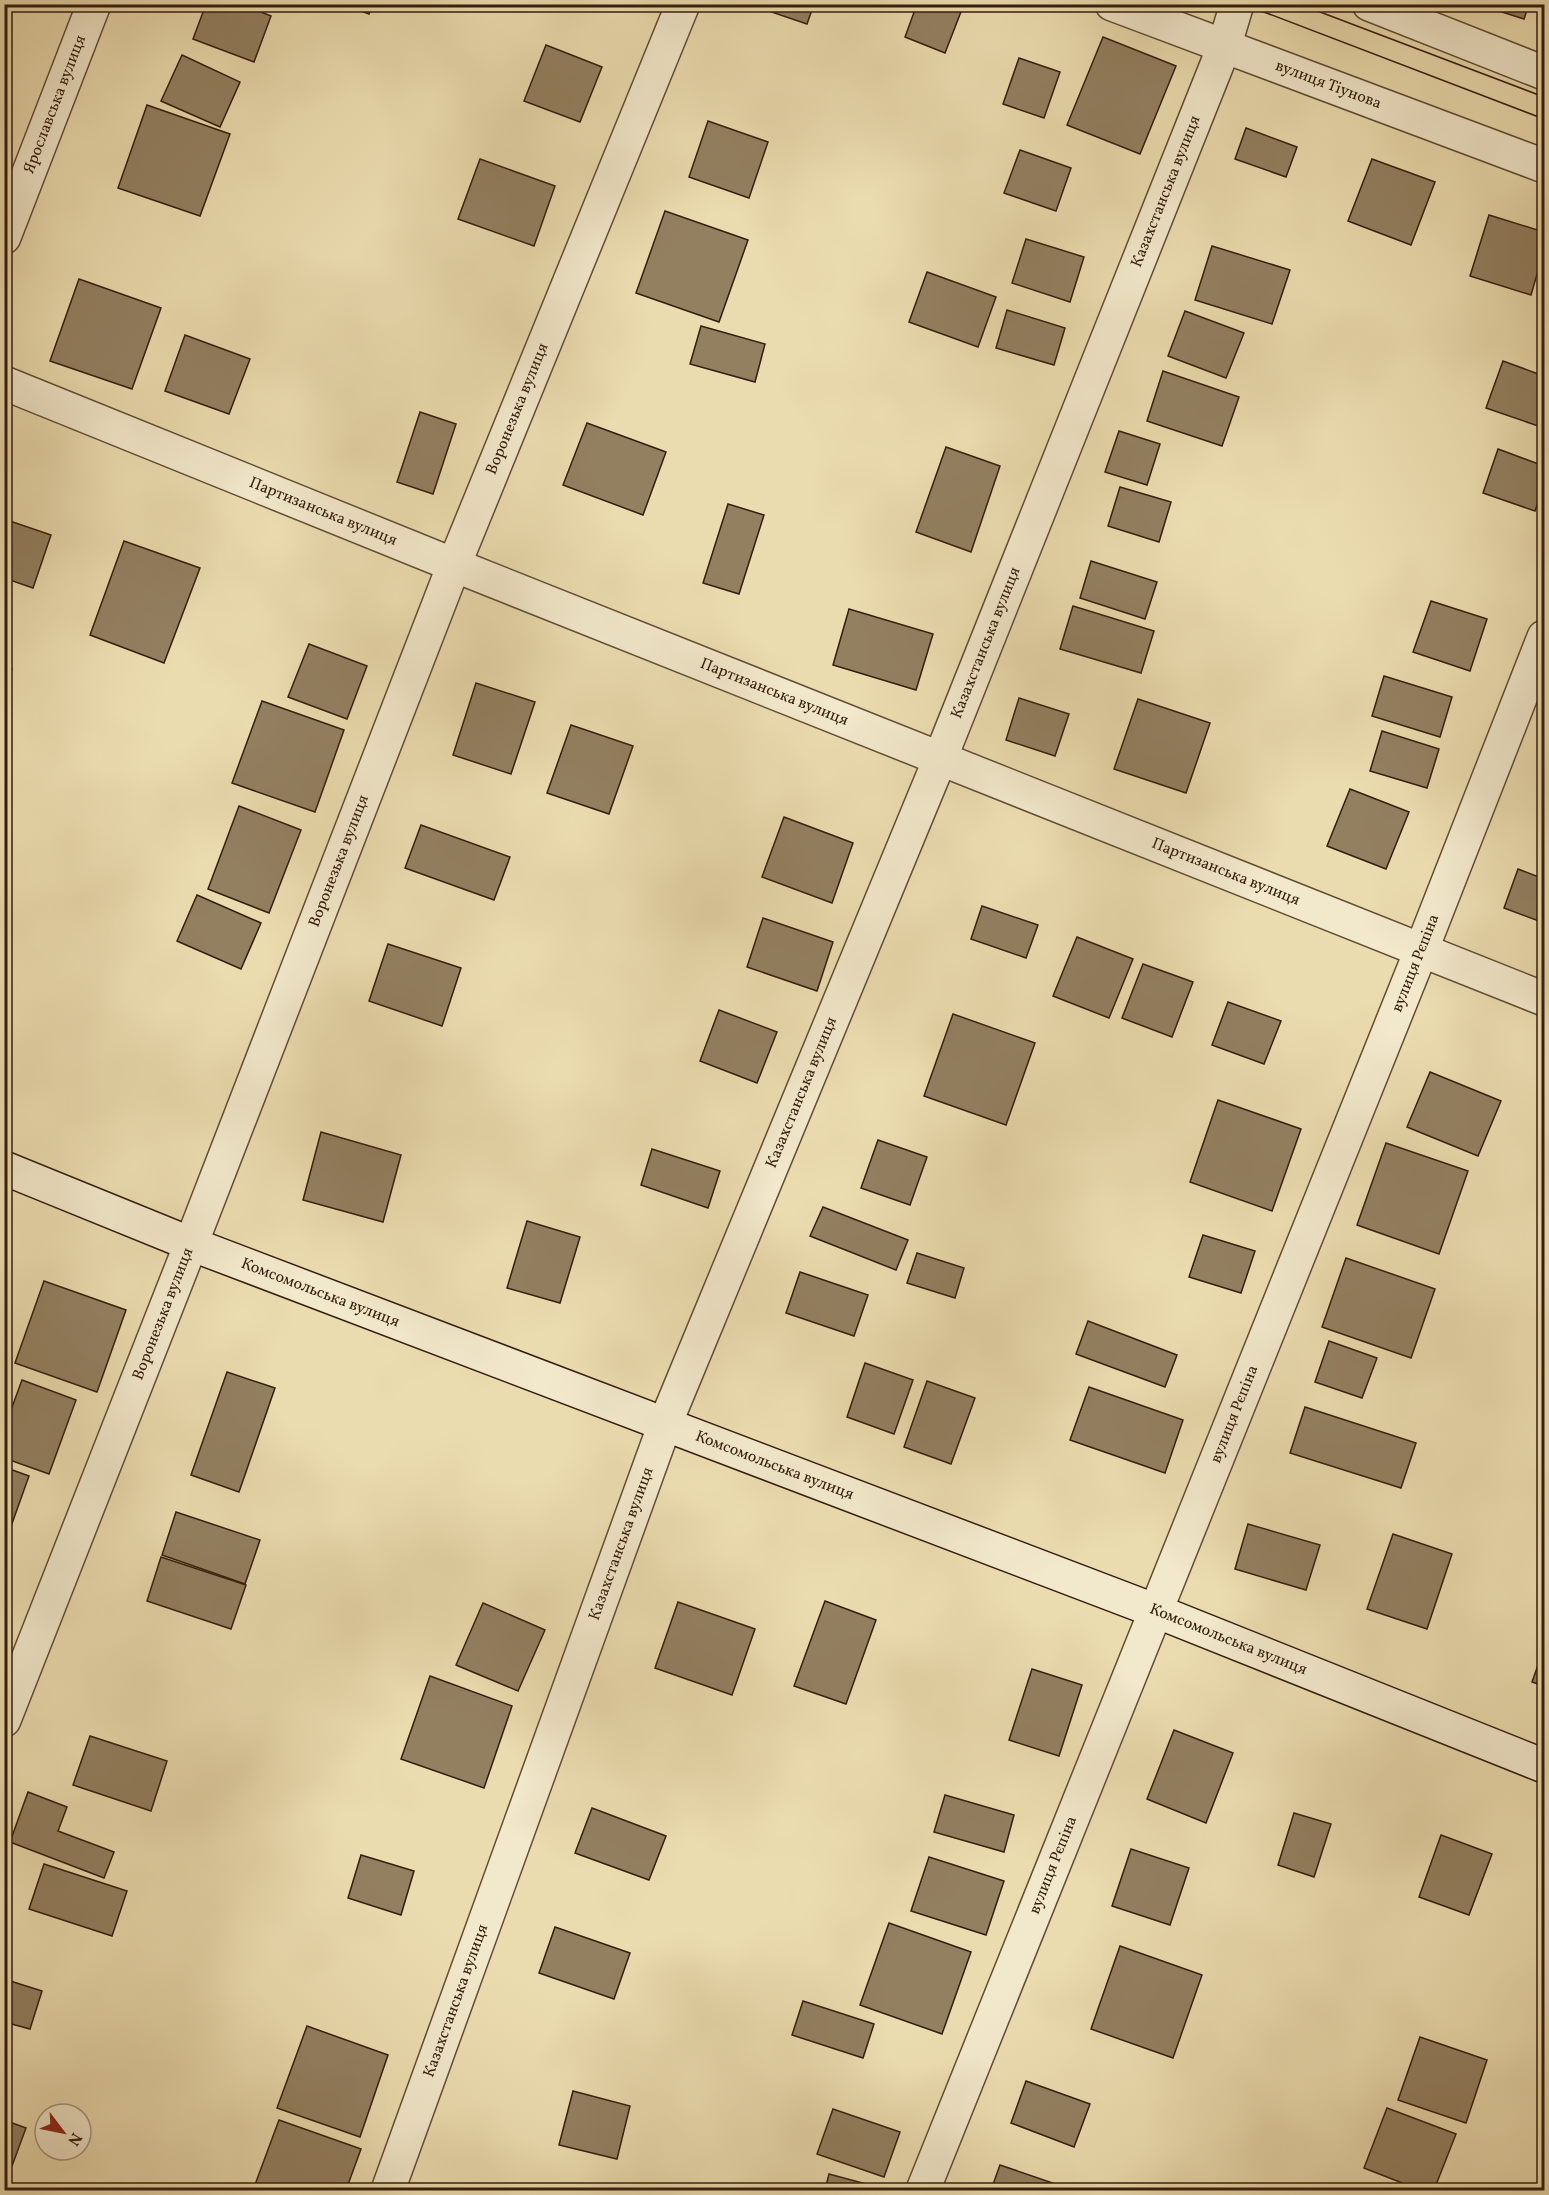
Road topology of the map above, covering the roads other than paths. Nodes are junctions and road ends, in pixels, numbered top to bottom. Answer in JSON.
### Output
{"nodes":[{"id":1,"x":94,"y":4,"type":"edge"},
{"id":2,"x":683,"y":4,"type":"edge"},
{"id":3,"x":1112,"y":4,"type":"edge"},
{"id":4,"x":1238,"y":4,"type":"edge"},
{"id":5,"x":1369,"y":4,"type":"edge"},
{"id":6,"x":1224,"y":47,"type":"junction"},
{"id":7,"x":1545,"y":73,"type":"edge"},
{"id":8,"x":1545,"y":166,"type":"edge"},
{"id":9,"x":4,"y":237,"type":"edge"},
{"id":10,"x":4,"y":383,"type":"edge"},
{"id":11,"x":454,"y":565,"type":"junction"},
{"id":12,"x":1545,"y":637,"type":"edge"},
{"id":13,"x":940,"y":759,"type":"junction"},
{"id":14,"x":1421,"y":951,"type":"junction"},
{"id":15,"x":1545,"y":999,"type":"edge"},
{"id":16,"x":4,"y":1168,"type":"edge"},
{"id":17,"x":191,"y":1244,"type":"junction"},
{"id":18,"x":665,"y":1424,"type":"junction"},
{"id":19,"x":1156,"y":1611,"type":"junction"},
{"id":20,"x":4,"y":1720,"type":"edge"},
{"id":21,"x":1545,"y":1766,"type":"edge"},
{"id":22,"x":387,"y":2190,"type":"edge"},
{"id":23,"x":923,"y":2190,"type":"edge"}],
"edges":[{"from":1,"to":9,"type":"street","name":"Ярославська вулиця"},
{"from":2,"to":11,"type":"street","name":"Воронезька вулиця"},
{"from":3,"to":6,"type":"street","name":"вулиця Тіунова"},
{"from":4,"to":6,"type":"street","name":"Казахстанська вулиця"},
{"from":5,"to":7,"type":"street"},
{"from":6,"to":8,"type":"street","name":"вулиця Тіунова"},
{"from":6,"to":13,"type":"street","name":"Казахстанська вулиця"},
{"from":10,"to":11,"type":"street","name":"Партизанська вулиця"},
{"from":11,"to":13,"type":"street","name":"Партизанська вулиця"},
{"from":11,"to":17,"type":"street","name":"Воронезька вулиця"},
{"from":12,"to":14,"type":"street","name":"вулиця Рєпіна"},
{"from":13,"to":14,"type":"street","name":"Партизанська вулиця"},
{"from":13,"to":18,"type":"street","name":"Казахстанська вулиця"},
{"from":14,"to":15,"type":"street","name":"Партизанська вулиця"},
{"from":14,"to":19,"type":"street","name":"вулиця Рєпіна"},
{"from":16,"to":17,"type":"street","name":"Комсомольська вулиця"},
{"from":17,"to":18,"type":"street","name":"Комсомольська вулиця"},
{"from":17,"to":20,"type":"street","name":"Воронезька вулиця"},
{"from":18,"to":19,"type":"street","name":"Комсомольська вулиця"},
{"from":18,"to":22,"type":"street","name":"Казахстанська вулиця"},
{"from":19,"to":21,"type":"street","name":"Комсомольська вулиця"},
{"from":19,"to":23,"type":"street","name":"вулиця Рєпіна"}]}
